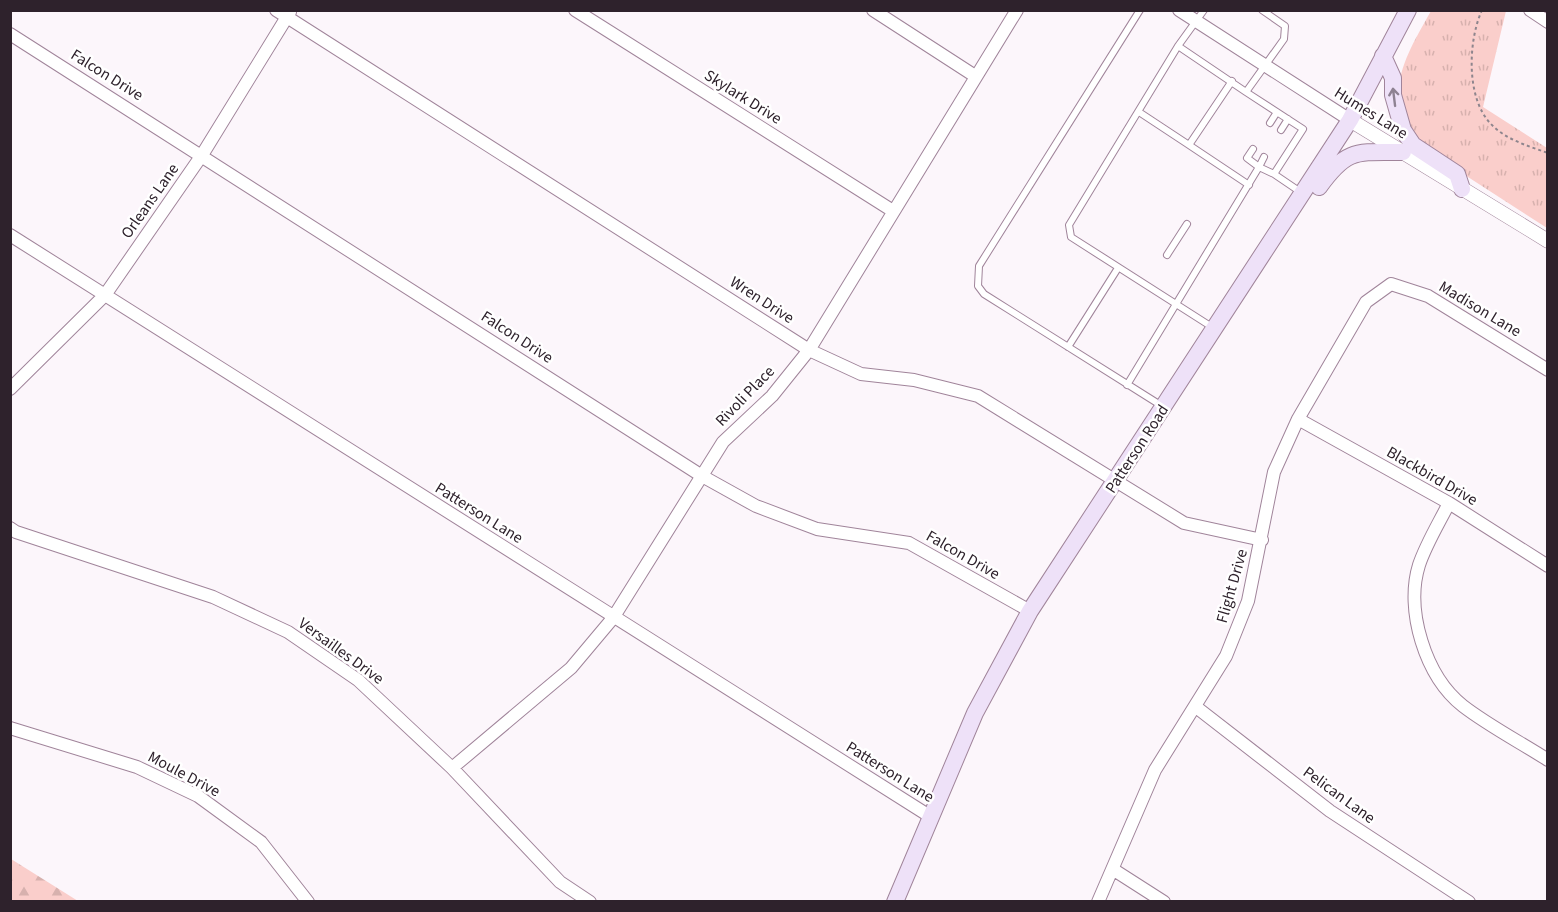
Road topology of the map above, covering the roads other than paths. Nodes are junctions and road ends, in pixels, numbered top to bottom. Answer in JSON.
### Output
{"nodes":[{"id":1,"x":575,"y":10,"type":"edge"},
{"id":2,"x":873,"y":10,"type":"edge"},
{"id":3,"x":1017,"y":10,"type":"edge"},
{"id":4,"x":1140,"y":10,"type":"edge"},
{"id":5,"x":1179,"y":10,"type":"edge"},
{"id":6,"x":1204,"y":10,"type":"edge"},
{"id":7,"x":1262,"y":10,"type":"edge"},
{"id":8,"x":1408,"y":10,"type":"edge"},
{"id":9,"x":1530,"y":10,"type":"edge"},
{"id":10,"x":284,"y":13,"type":"edge"},
{"id":11,"x":1197,"y":22,"type":"junction"},
{"id":12,"x":1548,"y":22,"type":"edge"},
{"id":13,"x":10,"y":34,"type":"edge"},
{"id":14,"x":1178,"y":46,"type":"junction"},
{"id":15,"x":1383,"y":56,"type":"junction"},
{"id":16,"x":1267,"y":66,"type":"junction"},
{"id":17,"x":975,"y":76,"type":"junction"},
{"id":18,"x":1232,"y":81,"type":"junction"},
{"id":19,"x":1246,"y":92,"type":"junction"},
{"id":20,"x":1138,"y":112,"type":"junction"},
{"id":21,"x":1277,"y":112,"type":"junction"},
{"id":22,"x":1288,"y":119,"type":"junction"},
{"id":23,"x":1350,"y":120,"type":"junction"},
{"id":24,"x":1270,"y":123,"type":"dead end"},
{"id":25,"x":1281,"y":130,"type":"dead end"},
{"id":26,"x":1189,"y":145,"type":"junction"},
{"id":27,"x":1253,"y":148,"type":"dead end"},
{"id":28,"x":1403,"y":152,"type":"junction"},
{"id":29,"x":202,"y":154,"type":"junction"},
{"id":30,"x":1264,"y":157,"type":"dead end"},
{"id":31,"x":1259,"y":167,"type":"junction"},
{"id":32,"x":1274,"y":174,"type":"junction"},
{"id":33,"x":1249,"y":185,"type":"junction"},
{"id":34,"x":1462,"y":189,"type":"junction"},
{"id":35,"x":1303,"y":193,"type":"junction"},
{"id":36,"x":893,"y":211,"type":"junction"},
{"id":37,"x":1186,"y":224,"type":"dead end"},
{"id":38,"x":1279,"y":231,"type":"junction"},
{"id":39,"x":10,"y":235,"type":"edge"},
{"id":40,"x":1548,"y":241,"type":"edge"},
{"id":41,"x":1167,"y":255,"type":"dead end"},
{"id":42,"x":1118,"y":268,"type":"junction"},
{"id":43,"x":1391,"y":284,"type":"joint"},
{"id":44,"x":105,"y":295,"type":"junction"},
{"id":45,"x":1178,"y":305,"type":"junction"},
{"id":46,"x":1215,"y":328,"type":"junction"},
{"id":47,"x":1068,"y":347,"type":"junction"},
{"id":48,"x":808,"y":350,"type":"junction"},
{"id":49,"x":1548,"y":370,"type":"edge"},
{"id":50,"x":1127,"y":385,"type":"junction"},
{"id":51,"x":10,"y":389,"type":"edge"},
{"id":52,"x":1164,"y":408,"type":"junction"},
{"id":53,"x":1298,"y":419,"type":"junction"},
{"id":54,"x":702,"y":476,"type":"junction"},
{"id":55,"x":1116,"y":482,"type":"junction"},
{"id":56,"x":1449,"y":503,"type":"junction"},
{"id":57,"x":10,"y":528,"type":"edge"},
{"id":58,"x":1262,"y":540,"type":"junction"},
{"id":59,"x":1548,"y":566,"type":"edge"},
{"id":60,"x":1030,"y":611,"type":"junction"},
{"id":61,"x":613,"y":618,"type":"junction"},
{"id":62,"x":1196,"y":707,"type":"junction"},
{"id":63,"x":10,"y":728,"type":"edge"},
{"id":64,"x":1548,"y":760,"type":"edge"},
{"id":65,"x":452,"y":768,"type":"junction"},
{"id":66,"x":931,"y":817,"type":"junction"},
{"id":67,"x":1114,"y":870,"type":"junction"},
{"id":68,"x":308,"y":902,"type":"edge"},
{"id":69,"x":590,"y":902,"type":"edge"},
{"id":70,"x":895,"y":902,"type":"edge"},
{"id":71,"x":1098,"y":902,"type":"edge"},
{"id":72,"x":1164,"y":902,"type":"edge"},
{"id":73,"x":1469,"y":902,"type":"edge"}],
"edges":[{"from":1,"to":36,"type":"street","name":"Skylark Drive"},
{"from":2,"to":17,"type":"street"},
{"from":3,"to":17,"type":"street","name":"Rivoli Place"},
{"from":4,"to":47,"type":"lane"},
{"from":5,"to":11,"type":"street","name":"Humes Lane"},
{"from":6,"to":11,"type":"lane"},
{"from":7,"to":16,"type":"lane"},
{"from":8,"to":15,"type":"main road","name":"Patterson Road"},
{"from":9,"to":12,"type":"street"},
{"from":10,"to":29,"type":"street","name":"Orleans Lane"},
{"from":10,"to":48,"type":"street","name":"Wren Drive"},
{"from":11,"to":14,"type":"lane"},
{"from":11,"to":16,"type":"street","name":"Humes Lane"},
{"from":13,"to":29,"type":"street","name":"Falcon Drive"},
{"from":14,"to":18,"type":"lane"},
{"from":14,"to":20,"type":"lane"},
{"from":15,"to":23,"type":"main road","name":"Patterson Road"},
{"from":34,"to":15,"type":"main road","one_way":true},
{"from":16,"to":19,"type":"lane"},
{"from":16,"to":23,"type":"street","name":"Humes Lane"},
{"from":17,"to":36,"type":"street","name":"Rivoli Place"},
{"from":18,"to":19,"type":"lane"},
{"from":18,"to":26,"type":"lane"},
{"from":19,"to":21,"type":"lane"},
{"from":20,"to":26,"type":"lane"},
{"from":20,"to":42,"type":"lane"},
{"from":21,"to":22,"type":"lane"},
{"from":21,"to":24,"type":"lane"},
{"from":22,"to":25,"type":"lane"},
{"from":22,"to":32,"type":"lane"},
{"from":23,"to":28,"type":"street","name":"Humes Lane"},
{"from":23,"to":35,"type":"main road","name":"Patterson Road"},
{"from":26,"to":33,"type":"lane"},
{"from":27,"to":31,"type":"lane"},
{"from":28,"to":34,"type":"street","name":"Humes Lane"},
{"from":28,"to":38,"type":"main road"},
{"from":29,"to":44,"type":"street","name":"Orleans Lane"},
{"from":29,"to":54,"type":"street","name":"Falcon Drive"},
{"from":30,"to":31,"type":"lane"},
{"from":31,"to":32,"type":"lane"},
{"from":31,"to":33,"type":"lane"},
{"from":32,"to":35,"type":"lane"},
{"from":33,"to":45,"type":"lane"},
{"from":34,"to":40,"type":"street","name":"Humes Lane"},
{"from":35,"to":38,"type":"main road","name":"Patterson Road"},
{"from":36,"to":48,"type":"street","name":"Rivoli Place"},
{"from":37,"to":41,"type":"lane"},
{"from":38,"to":46,"type":"main road","name":"Patterson Road"},
{"from":39,"to":44,"type":"street","name":"Patterson Lane"},
{"from":42,"to":45,"type":"lane"},
{"from":42,"to":47,"type":"lane"},
{"from":43,"to":49,"type":"street","name":"Madison Lane"},
{"from":43,"to":53,"type":"street","name":"Flight Drive"},
{"from":44,"to":51,"type":"street","name":"Orleans Lane"},
{"from":44,"to":61,"type":"street","name":"Patterson Lane"},
{"from":45,"to":46,"type":"lane"},
{"from":45,"to":50,"type":"lane"},
{"from":46,"to":52,"type":"main road","name":"Patterson Road"},
{"from":47,"to":50,"type":"lane"},
{"from":48,"to":54,"type":"street","name":"Rivoli Place"},
{"from":48,"to":55,"type":"street","name":"Wren Drive"},
{"from":50,"to":52,"type":"lane"},
{"from":52,"to":55,"type":"main road","name":"Patterson Road"},
{"from":53,"to":56,"type":"street","name":"Blackbird Drive"},
{"from":53,"to":58,"type":"street","name":"Flight Drive"},
{"from":54,"to":60,"type":"street","name":"Falcon Drive"},
{"from":54,"to":61,"type":"street","name":"Rivoli Place"},
{"from":55,"to":58,"type":"street","name":"Wren Drive"},
{"from":55,"to":60,"type":"main road","name":"Patterson Road"},
{"from":56,"to":59,"type":"street","name":"Blackbird Drive"},
{"from":56,"to":64,"type":"street"},
{"from":57,"to":65,"type":"street","name":"Versailles Drive"},
{"from":58,"to":62,"type":"street","name":"Flight Drive"},
{"from":60,"to":66,"type":"main road","name":"Patterson Road"},
{"from":61,"to":65,"type":"street","name":"Rivoli Place"},
{"from":61,"to":66,"type":"street","name":"Patterson Lane"},
{"from":62,"to":67,"type":"street","name":"Flight Drive"},
{"from":62,"to":73,"type":"street","name":"Pelican Lane"},
{"from":63,"to":68,"type":"street","name":"Moule Drive"},
{"from":65,"to":69,"type":"street","name":"Versailles Drive"},
{"from":66,"to":70,"type":"main road","name":"Patterson Road"},
{"from":67,"to":71,"type":"street","name":"Flight Drive"},
{"from":67,"to":72,"type":"street"}]}
